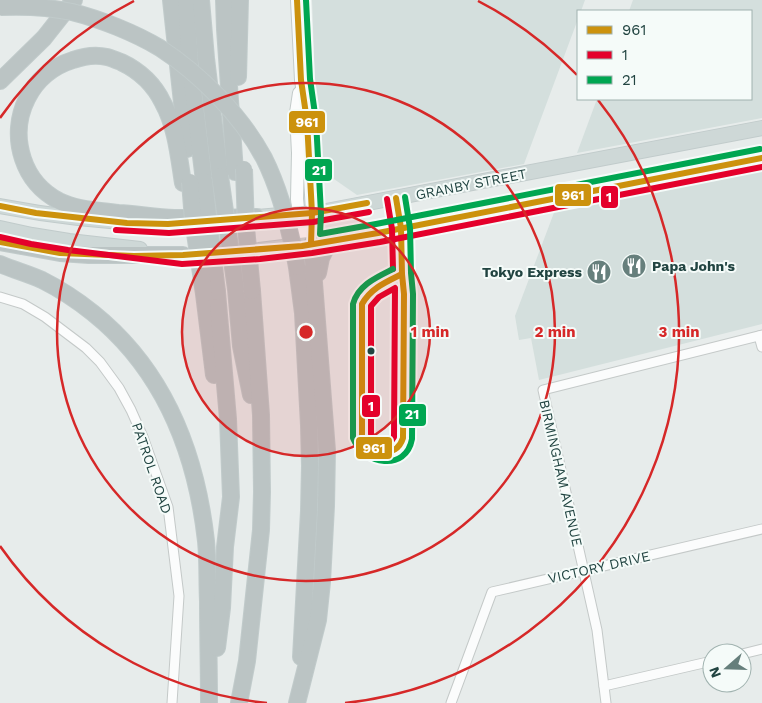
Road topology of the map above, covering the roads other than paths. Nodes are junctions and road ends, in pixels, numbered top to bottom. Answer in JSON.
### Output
{"nodes":[{"id":1,"x":13,"y":0,"type":"edge"},
{"id":2,"x":74,"y":0,"type":"edge"},
{"id":3,"x":171,"y":0,"type":"edge"},
{"id":4,"x":186,"y":0,"type":"edge"},
{"id":5,"x":201,"y":0,"type":"edge"},
{"id":6,"x":224,"y":0,"type":"edge"},
{"id":7,"x":240,"y":0,"type":"edge"},
{"id":8,"x":296,"y":0,"type":"edge"},
{"id":9,"x":0,"y":7,"type":"edge"},
{"id":10,"x":0,"y":14,"type":"edge"},
{"id":11,"x":0,"y":81,"type":"edge"},
{"id":12,"x":762,"y":128,"type":"edge"},
{"id":13,"x":762,"y":158,"type":"edge"},
{"id":14,"x":233,"y":172,"type":"junction"},
{"id":15,"x":193,"y":182,"type":"junction"},
{"id":16,"x":0,"y":206,"type":"edge"},
{"id":17,"x":306,"y":214,"type":"junction"},
{"id":18,"x":251,"y":222,"type":"junction"},
{"id":19,"x":0,"y":228,"type":"edge"},
{"id":20,"x":0,"y":242,"type":"edge"},
{"id":21,"x":329,"y":242,"type":"junction"},
{"id":22,"x":307,"y":245,"type":"junction"},
{"id":23,"x":183,"y":255,"type":"junction"},
{"id":24,"x":0,"y":264,"type":"edge"},
{"id":25,"x":314,"y":288,"type":"junction"},
{"id":26,"x":244,"y":290,"type":"junction"},
{"id":27,"x":211,"y":293,"type":"junction"},
{"id":28,"x":0,"y":297,"type":"edge"},
{"id":29,"x":761,"y":335,"type":"edge"},
{"id":30,"x":762,"y":347,"type":"edge"},
{"id":31,"x":762,"y":529,"type":"edge"},
{"id":32,"x":584,"y":570,"type":"junction"},
{"id":33,"x":248,"y":661,"type":"junction"},
{"id":34,"x":702,"y":663,"type":"edge"},
{"id":35,"x":604,"y":686,"type":"junction"},
{"id":36,"x":298,"y":699,"type":"edge"},
{"id":37,"x":172,"y":703,"type":"edge"},
{"id":38,"x":210,"y":703,"type":"edge"},
{"id":39,"x":240,"y":703,"type":"edge"},
{"id":40,"x":245,"y":703,"type":"edge"},
{"id":41,"x":451,"y":703,"type":"edge"},
{"id":42,"x":606,"y":703,"type":"edge"}],
"edges":[{"from":1,"to":10,"type":"highway"},
{"from":2,"to":11,"type":"highway"},
{"from":3,"to":15,"type":"highway"},
{"from":4,"to":15,"type":"highway"},
{"from":5,"to":14,"type":"highway"},
{"from":6,"to":14,"type":"highway"},
{"from":7,"to":14,"type":"highway"},
{"from":8,"to":17,"type":"main road"},
{"from":9,"to":36,"type":"highway","bridge":true},
{"from":12,"to":17,"type":"main road","name":"GRANBY STREET"},
{"from":13,"to":21,"type":"main road"},
{"from":14,"to":18,"type":"highway","bridge":true},
{"from":14,"to":26,"type":"highway","bridge":true},
{"from":15,"to":18,"type":"highway"},
{"from":15,"to":27,"type":"highway","bridge":true},
{"from":15,"to":27,"type":"highway","bridge":true},
{"from":16,"to":18,"type":"main road","name":"GRANBY STREET"},
{"from":17,"to":18,"type":"main road","name":"GRANBY STREET"},
{"from":17,"to":22,"type":"main road"},
{"from":18,"to":26,"type":"highway","bridge":true},
{"from":19,"to":23,"type":"main road"},
{"from":20,"to":23,"type":"highway"},
{"from":21,"to":22,"type":"main road"},
{"from":21,"to":25,"type":"highway"},
{"from":22,"to":23,"type":"main road"},
{"from":22,"to":25,"type":"highway"},
{"from":24,"to":38,"type":"highway"},
{"from":25,"to":36,"type":"highway"},
{"from":26,"to":33,"type":"highway"},
{"from":27,"to":38,"type":"highway"},
{"from":28,"to":37,"type":"street","name":"PATROL ROAD"},
{"from":29,"to":30,"type":"street"},
{"from":29,"to":32,"type":"street","name":"BIRMINGHAM AVENUE"},
{"from":31,"to":32,"type":"street","name":"VICTORY DRIVE"},
{"from":32,"to":35,"type":"street","name":"BIRMINGHAM AVENUE"},
{"from":32,"to":41,"type":"street","name":"VICTORY DRIVE"},
{"from":33,"to":39,"type":"highway"},
{"from":33,"to":40,"type":"highway"},
{"from":34,"to":35,"type":"street"},
{"from":35,"to":42,"type":"street","name":"BIRMINGHAM AVENUE"}]}
